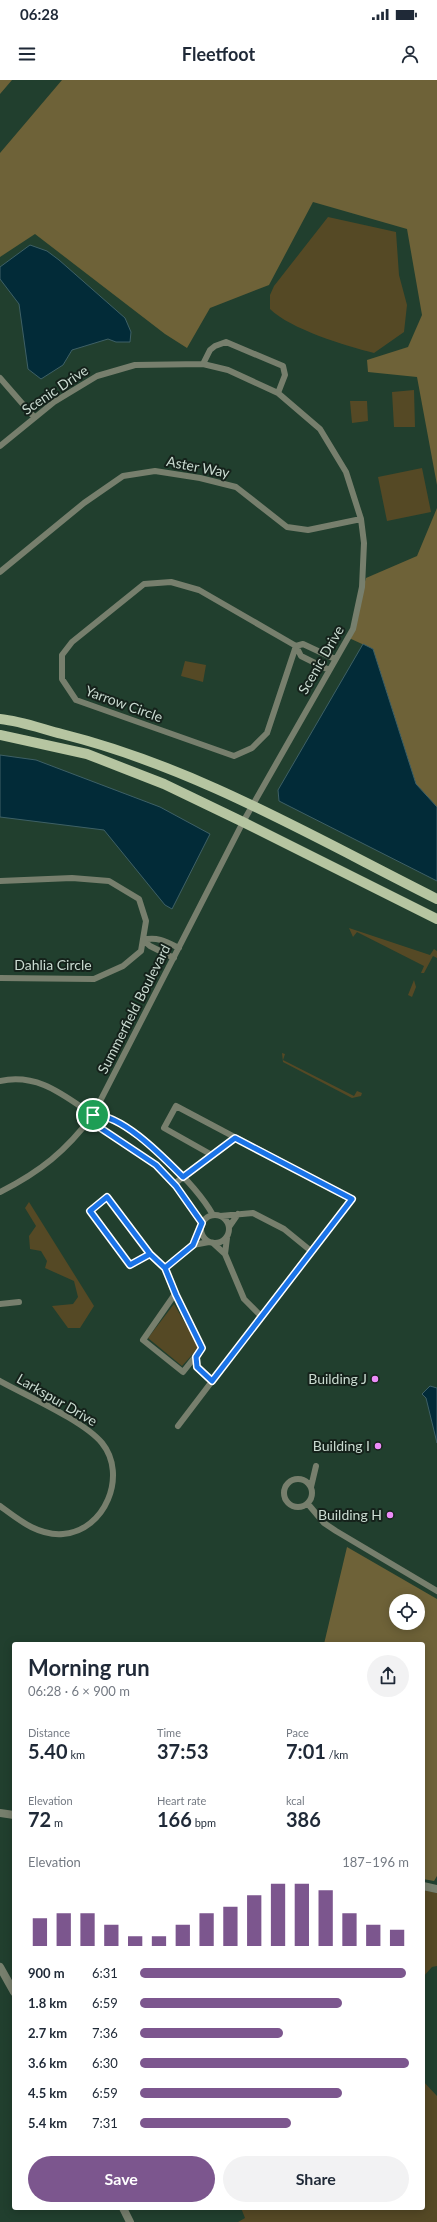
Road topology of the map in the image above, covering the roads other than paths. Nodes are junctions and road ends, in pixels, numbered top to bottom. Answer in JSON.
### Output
{"nodes":[{"id":1,"x":203,"y":364,"type":"junction"},
{"id":2,"x":0,"y":378,"type":"edge"},
{"id":3,"x":278,"y":393,"type":"junction"},
{"id":4,"x":34,"y":417,"type":"junction"},
{"id":5,"x":0,"y":446,"type":"edge"},
{"id":6,"x":361,"y":519,"type":"junction"},
{"id":7,"x":0,"y":572,"type":"edge"},
{"id":8,"x":296,"y":646,"type":"junction"},
{"id":9,"x":335,"y":659,"type":"junction"},
{"id":10,"x":329,"y":670,"type":"junction"},
{"id":11,"x":0,"y":719,"type":"edge"},
{"id":12,"x":0,"y":735,"type":"edge"},
{"id":13,"x":252,"y":806,"type":"junction"},
{"id":14,"x":243,"y":822,"type":"junction"},
{"id":15,"x":0,"y":881,"type":"edge"},
{"id":16,"x":437,"y":899,"type":"edge"},
{"id":17,"x":437,"y":920,"type":"edge"},
{"id":18,"x":143,"y":940,"type":"junction"},
{"id":19,"x":179,"y":948,"type":"junction"},
{"id":20,"x":174,"y":958,"type":"junction"},
{"id":21,"x":0,"y":978,"type":"edge"},
{"id":22,"x":0,"y":1081,"type":"edge"},
{"id":23,"x":93,"y":1115,"type":"junction"},
{"id":24,"x":235,"y":1138,"type":"junction"},
{"id":25,"x":212,"y":1155,"type":"junction"},
{"id":26,"x":183,"y":1177,"type":"junction"},
{"id":27,"x":174,"y":1184,"type":"junction"},
{"id":28,"x":0,"y":1192,"type":"edge"},
{"id":29,"x":238,"y":1214,"type":"junction"},
{"id":30,"x":214,"y":1215,"type":"junction"},
{"id":31,"x":220,"y":1216,"type":"junction"},
{"id":32,"x":202,"y":1223,"type":"junction"},
{"id":33,"x":229,"y":1227,"type":"junction"},
{"id":34,"x":201,"y":1231,"type":"junction"},
{"id":35,"x":227,"y":1238,"type":"junction"},
{"id":36,"x":211,"y":1243,"type":"junction"},
{"id":37,"x":193,"y":1245,"type":"junction"},
{"id":38,"x":311,"y":1251,"type":"junction"},
{"id":39,"x":150,"y":1254,"type":"junction"},
{"id":40,"x":225,"y":1254,"type":"junction"},
{"id":41,"x":165,"y":1268,"type":"junction"},
{"id":42,"x":176,"y":1295,"type":"junction"},
{"id":43,"x":19,"y":1302,"type":"dead end"},
{"id":44,"x":0,"y":1304,"type":"edge"},
{"id":45,"x":261,"y":1316,"type":"junction"},
{"id":46,"x":196,"y":1357,"type":"junction"},
{"id":47,"x":212,"y":1381,"type":"junction"},
{"id":48,"x":0,"y":1382,"type":"edge"},
{"id":49,"x":178,"y":1426,"type":"dead end"},
{"id":50,"x":316,"y":1466,"type":"dead end"},
{"id":51,"x":311,"y":1487,"type":"junction"},
{"id":52,"x":308,"y":1504,"type":"junction"},
{"id":53,"x":0,"y":1506,"type":"edge"},
{"id":54,"x":437,"y":1590,"type":"edge"},
{"id":55,"x":0,"y":1813,"type":"edge"},
{"id":56,"x":12,"y":1815,"type":"edge"},
{"id":57,"x":425,"y":1886,"type":"edge"},
{"id":58,"x":437,"y":1889,"type":"edge"},
{"id":59,"x":0,"y":1967,"type":"edge"},
{"id":60,"x":12,"y":1988,"type":"edge"},
{"id":61,"x":124,"y":2210,"type":"edge"},
{"id":62,"x":130,"y":2222,"type":"edge"}],
"edges":[{"from":1,"to":3,"type":"street","name":"Scenic Drive"},
{"from":1,"to":3,"type":"street"},
{"from":1,"to":4,"type":"street","name":"Scenic Drive"},
{"from":2,"to":4,"type":"street"},
{"from":3,"to":6,"type":"street","name":"Scenic Drive"},
{"from":4,"to":5,"type":"street","name":"Scenic Drive"},
{"from":6,"to":7,"type":"street","name":"Aster Way"},
{"from":6,"to":9,"type":"street","name":"Scenic Drive"},
{"from":8,"to":8,"type":"street","name":"Yarrow Circle"},
{"from":8,"to":9,"type":"street","name":"Yarrow Circle"},
{"from":8,"to":10,"type":"street","name":"Yarrow Circle"},
{"from":9,"to":10,"type":"street","name":"Scenic Drive"},
{"from":10,"to":13,"type":"street","name":"Scenic Drive"},
{"from":11,"to":13,"type":"main road"},
{"from":12,"to":14,"type":"main road"},
{"from":13,"to":14,"type":"street","name":"Summerfield Boulevard"},
{"from":13,"to":16,"type":"main road"},
{"from":14,"to":17,"type":"main road"},
{"from":14,"to":19,"type":"street","name":"Summerfield Boulevard"},
{"from":15,"to":18,"type":"street","name":"Dahlia Circle"},
{"from":18,"to":19,"type":"street"},
{"from":18,"to":20,"type":"street"},
{"from":18,"to":21,"type":"street","name":"Dahlia Circle"},
{"from":19,"to":20,"type":"street","name":"Summerfield Boulevard"},
{"from":20,"to":23,"type":"street","name":"Summerfield Boulevard"},
{"from":22,"to":23,"type":"street"},
{"from":23,"to":26,"type":"street"},
{"from":23,"to":27,"type":"street"},
{"from":23,"to":28,"type":"street","name":"Summerfield Boulevard"},
{"from":24,"to":25,"type":"street"},
{"from":24,"to":25,"type":"street"},
{"from":24,"to":38,"type":"street"},
{"from":25,"to":26,"type":"street"},
{"from":26,"to":27,"type":"street"},
{"from":26,"to":30,"type":"street"},
{"from":27,"to":32,"type":"street"},
{"from":29,"to":31,"type":"street"},
{"from":29,"to":33,"type":"street"},
{"from":29,"to":38,"type":"street"},
{"from":30,"to":31,"type":"street"},
{"from":30,"to":32,"type":"street"},
{"from":31,"to":33,"type":"street"},
{"from":32,"to":34,"type":"street"},
{"from":33,"to":35,"type":"street"},
{"from":34,"to":36,"type":"street"},
{"from":34,"to":37,"type":"street"},
{"from":35,"to":36,"type":"street"},
{"from":35,"to":40,"type":"street"},
{"from":36,"to":37,"type":"street"},
{"from":36,"to":40,"type":"street"},
{"from":37,"to":41,"type":"street"},
{"from":38,"to":45,"type":"street"},
{"from":39,"to":39,"type":"street"},
{"from":39,"to":41,"type":"street"},
{"from":40,"to":45,"type":"street"},
{"from":41,"to":42,"type":"street"},
{"from":42,"to":46,"type":"street"},
{"from":42,"to":46,"type":"street"},
{"from":43,"to":44,"type":"street"},
{"from":45,"to":47,"type":"street"},
{"from":46,"to":47,"type":"street"},
{"from":47,"to":49,"type":"street"},
{"from":48,"to":53,"type":"street","name":"Larkspur Drive"},
{"from":50,"to":51,"type":"street"},
{"from":51,"to":52,"type":"street"},
{"from":51,"to":52,"type":"street"},
{"from":52,"to":54,"type":"street"},
{"from":55,"to":56,"type":"street"},
{"from":57,"to":58,"type":"street"},
{"from":59,"to":60,"type":"street"},
{"from":61,"to":62,"type":"street"}]}
